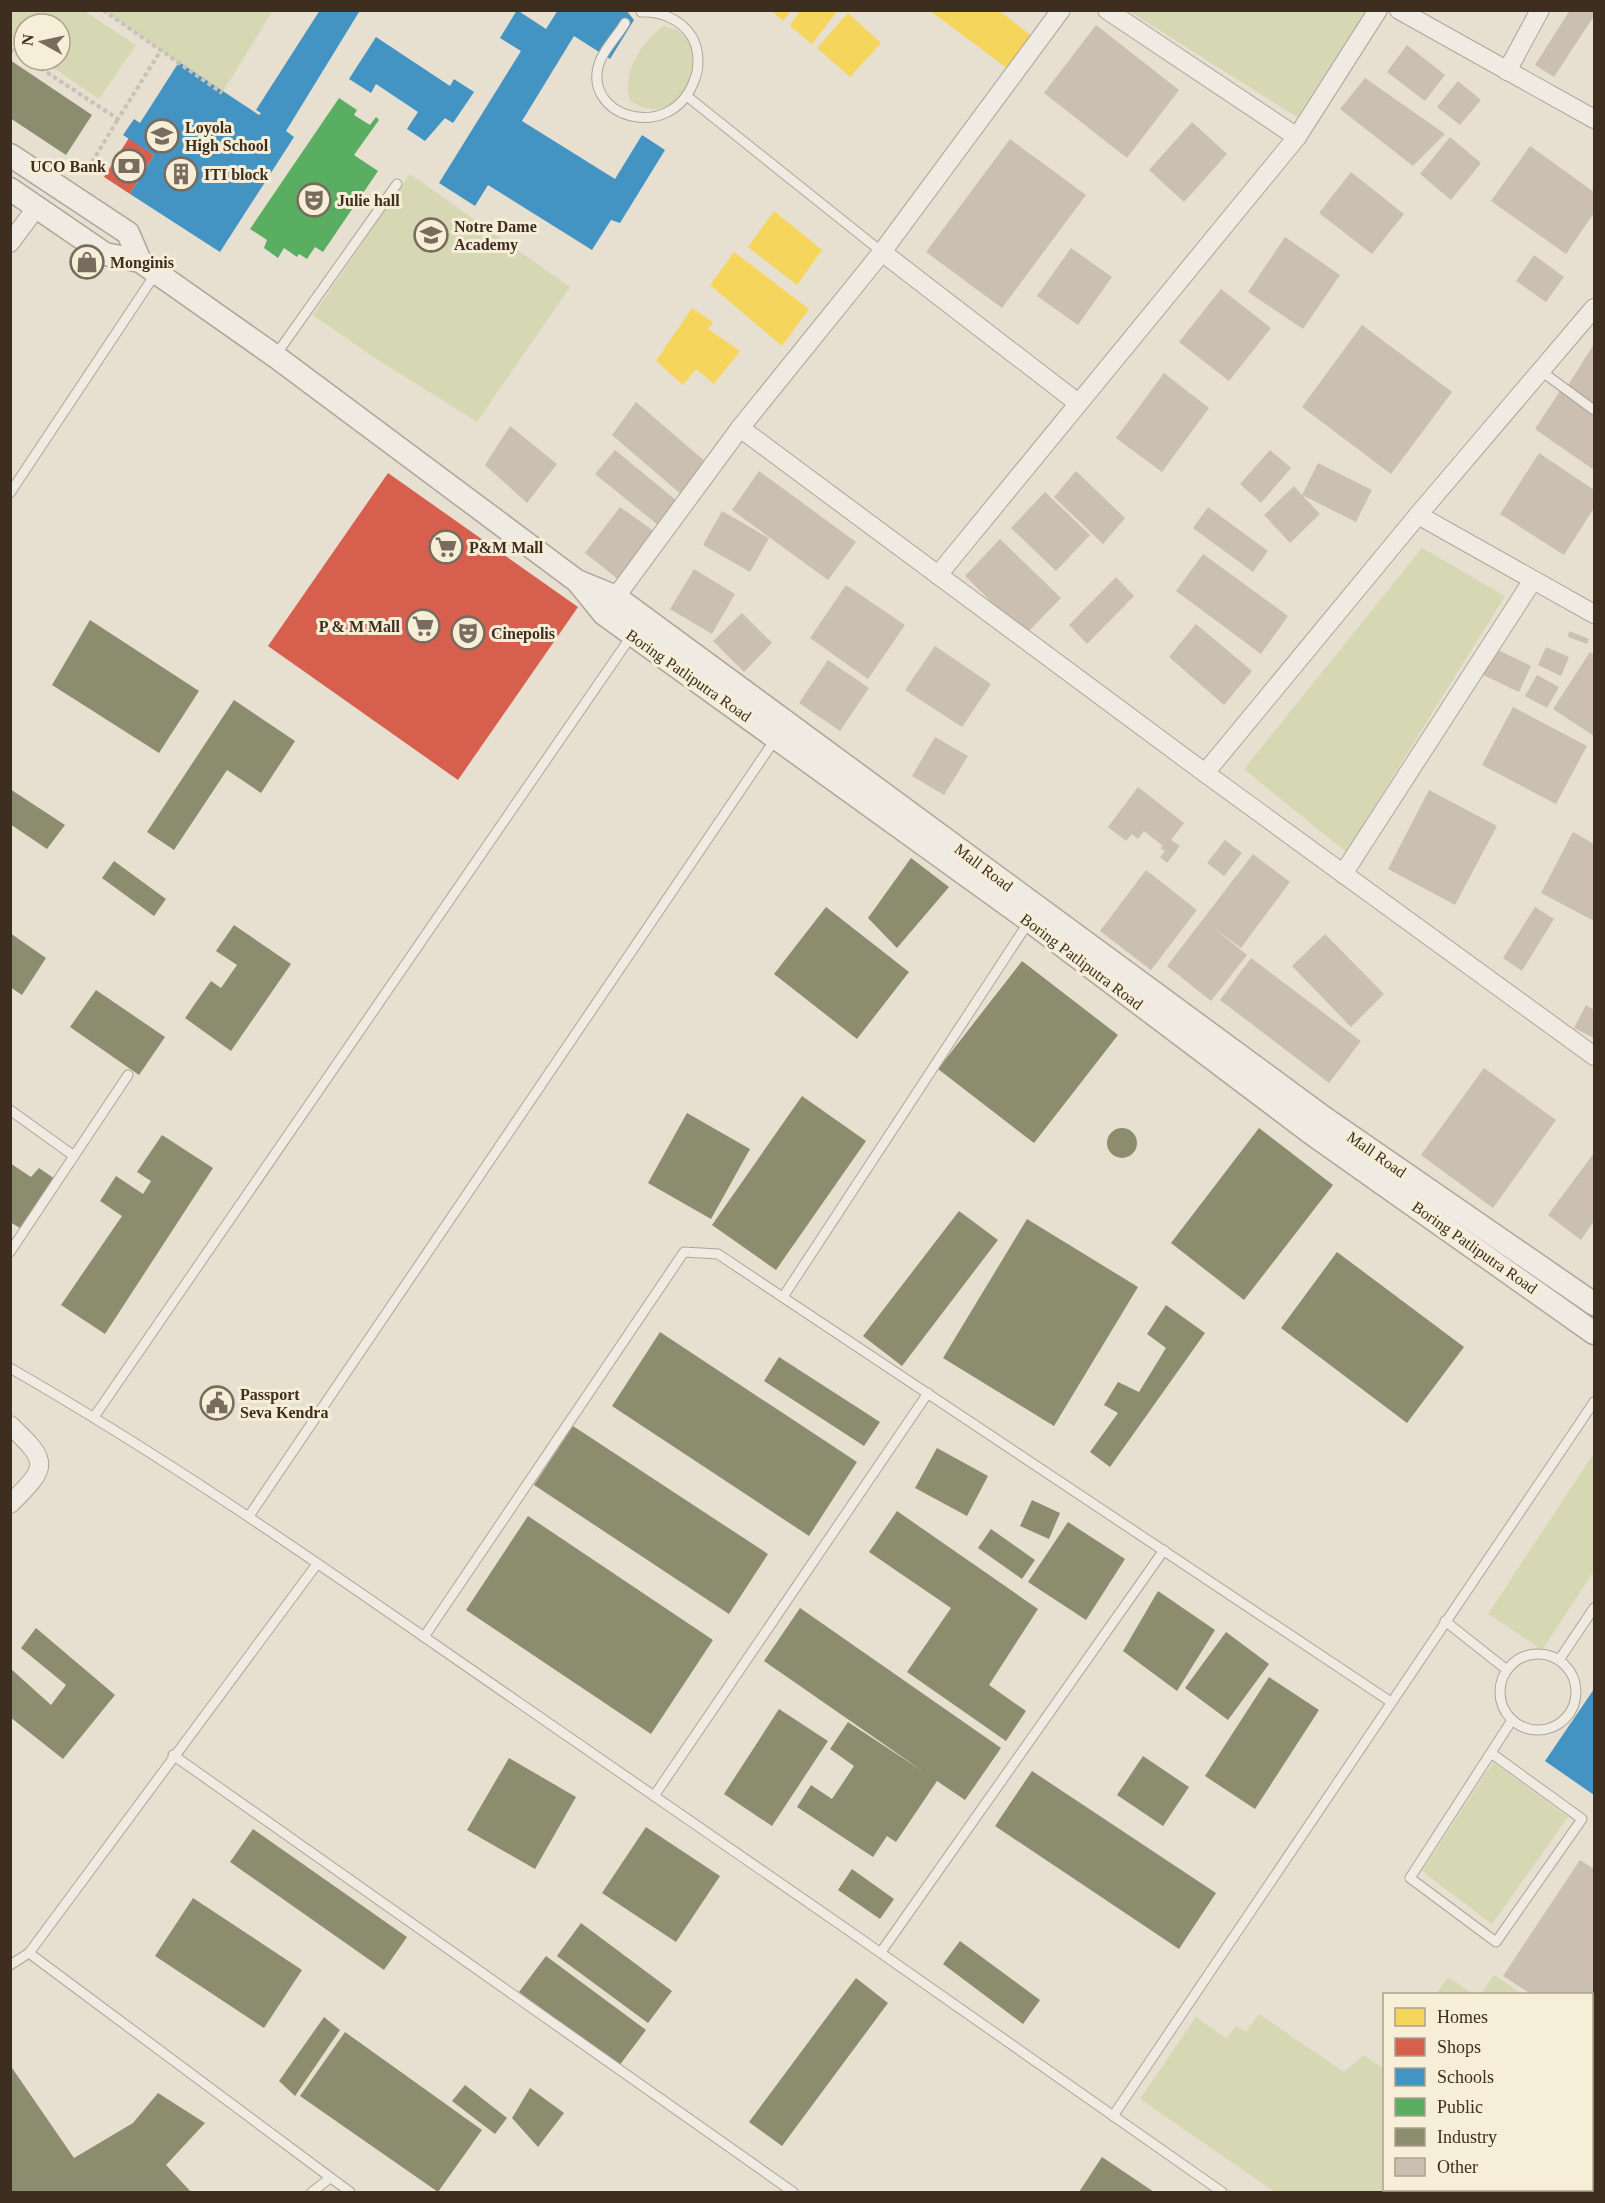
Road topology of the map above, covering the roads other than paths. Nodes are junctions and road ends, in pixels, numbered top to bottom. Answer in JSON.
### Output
{"nodes":[{"id":1,"x":1062,"y":10,"type":"edge"},
{"id":2,"x":1107,"y":10,"type":"edge"},
{"id":3,"x":1378,"y":10,"type":"edge"},
{"id":4,"x":1399,"y":10,"type":"edge"},
{"id":5,"x":1540,"y":10,"type":"edge"},
{"id":6,"x":641,"y":12,"type":"dead end"},
{"id":7,"x":626,"y":23,"type":"dead end"},
{"id":8,"x":1507,"y":71,"type":"junction"},
{"id":9,"x":688,"y":97,"type":"junction"},
{"id":10,"x":1594,"y":119,"type":"edge"},
{"id":11,"x":1297,"y":137,"type":"junction"},
{"id":12,"x":10,"y":155,"type":"edge"},
{"id":13,"x":40,"y":176,"type":"junction"},
{"id":14,"x":397,"y":184,"type":"dead end"},
{"id":15,"x":24,"y":199,"type":"edge"},
{"id":16,"x":10,"y":243,"type":"edge"},
{"id":17,"x":882,"y":252,"type":"junction"},
{"id":18,"x":148,"y":267,"type":"junction"},
{"id":19,"x":1594,"y":308,"type":"edge"},
{"id":20,"x":275,"y":356,"type":"junction"},
{"id":21,"x":1540,"y":371,"type":"junction"},
{"id":22,"x":1078,"y":403,"type":"junction"},
{"id":23,"x":1594,"y":410,"type":"edge"},
{"id":24,"x":740,"y":428,"type":"junction"},
{"id":25,"x":10,"y":493,"type":"edge"},
{"id":26,"x":1418,"y":515,"type":"junction"},
{"id":27,"x":938,"y":574,"type":"junction"},
{"id":28,"x":1533,"y":580,"type":"junction"},
{"id":29,"x":610,"y":605,"type":"junction"},
{"id":30,"x":1594,"y":614,"type":"edge"},
{"id":31,"x":639,"y":626,"type":"junction"},
{"id":32,"x":782,"y":729,"type":"junction"},
{"id":33,"x":1205,"y":773,"type":"junction"},
{"id":34,"x":1343,"y":874,"type":"junction"},
{"id":35,"x":1034,"y":914,"type":"junction"},
{"id":36,"x":1594,"y":1056,"type":"edge"},
{"id":37,"x":128,"y":1076,"type":"dead end"},
{"id":38,"x":10,"y":1110,"type":"edge"},
{"id":39,"x":74,"y":1156,"type":"junction"},
{"id":40,"x":10,"y":1252,"type":"edge"},
{"id":41,"x":1539,"y":1279,"type":"junction"},
{"id":42,"x":783,"y":1297,"type":"junction"},
{"id":43,"x":1594,"y":1304,"type":"edge"},
{"id":44,"x":1594,"y":1333,"type":"edge"},
{"id":45,"x":10,"y":1368,"type":"edge"},
{"id":46,"x":928,"y":1393,"type":"junction"},
{"id":47,"x":1594,"y":1402,"type":"edge"},
{"id":48,"x":94,"y":1416,"type":"junction"},
{"id":49,"x":10,"y":1425,"type":"edge"},
{"id":50,"x":10,"y":1504,"type":"edge"},
{"id":51,"x":249,"y":1516,"type":"junction"},
{"id":52,"x":1164,"y":1550,"type":"junction"},
{"id":53,"x":318,"y":1564,"type":"junction"},
{"id":54,"x":1594,"y":1608,"type":"edge"},
{"id":55,"x":1445,"y":1622,"type":"junction"},
{"id":56,"x":424,"y":1637,"type":"junction"},
{"id":57,"x":1559,"y":1660,"type":"junction"},
{"id":58,"x":1507,"y":1670,"type":"junction"},
{"id":59,"x":1391,"y":1702,"type":"junction"},
{"id":60,"x":1512,"y":1720,"type":"junction"},
{"id":61,"x":1491,"y":1753,"type":"junction"},
{"id":62,"x":173,"y":1755,"type":"junction"},
{"id":63,"x":654,"y":1796,"type":"junction"},
{"id":64,"x":881,"y":1952,"type":"junction"},
{"id":65,"x":29,"y":1953,"type":"junction"},
{"id":66,"x":10,"y":1965,"type":"edge"},
{"id":67,"x":1113,"y":2116,"type":"junction"},
{"id":68,"x":330,"y":2178,"type":"junction"},
{"id":69,"x":312,"y":2193,"type":"edge"},
{"id":70,"x":350,"y":2193,"type":"edge"},
{"id":71,"x":793,"y":2193,"type":"edge"},
{"id":72,"x":1222,"y":2193,"type":"edge"}],
"edges":[{"from":1,"to":17,"type":"street"},
{"from":2,"to":11,"type":"street"},
{"from":3,"to":11,"type":"street"},
{"from":4,"to":8,"type":"street"},
{"from":5,"to":8,"type":"street"},
{"from":6,"to":9,"type":"lane"},
{"from":7,"to":9,"type":"lane"},
{"from":8,"to":10,"type":"street"},
{"from":9,"to":17,"type":"lane"},
{"from":11,"to":22,"type":"street"},
{"from":12,"to":13,"type":"street"},
{"from":13,"to":15,"type":"street"},
{"from":13,"to":18,"type":"street"},
{"from":14,"to":20,"type":"lane"},
{"from":15,"to":16,"type":"street"},
{"from":15,"to":18,"type":"street"},
{"from":17,"to":22,"type":"street"},
{"from":17,"to":24,"type":"street"},
{"from":18,"to":20,"type":"street","name":"Mall Road"},
{"from":18,"to":25,"type":"lane"},
{"from":19,"to":21,"type":"street"},
{"from":20,"to":29,"type":"street","name":"Mall Road"},
{"from":21,"to":23,"type":"lane"},
{"from":21,"to":26,"type":"street"},
{"from":22,"to":27,"type":"street"},
{"from":24,"to":27,"type":"street"},
{"from":24,"to":29,"type":"street"},
{"from":26,"to":28,"type":"street"},
{"from":26,"to":33,"type":"street"},
{"from":27,"to":33,"type":"street"},
{"from":28,"to":30,"type":"street"},
{"from":28,"to":34,"type":"street"},
{"from":29,"to":31,"type":"street","name":"Mall Road"},
{"from":31,"to":32,"type":"street","name":"Mall Road"},
{"from":31,"to":48,"type":"lane"},
{"from":32,"to":35,"type":"street","name":"Mall Road"},
{"from":32,"to":51,"type":"lane"},
{"from":33,"to":34,"type":"street"},
{"from":34,"to":36,"type":"street"},
{"from":35,"to":41,"type":"street","name":"Mall Road"},
{"from":35,"to":42,"type":"lane"},
{"from":37,"to":39,"type":"lane"},
{"from":38,"to":39,"type":"lane"},
{"from":39,"to":40,"type":"lane"},
{"from":41,"to":43,"type":"street","name":"Mall Road"},
{"from":41,"to":44,"type":"street","name":"Boring Patliputra Road"},
{"from":42,"to":46,"type":"lane"},
{"from":42,"to":56,"type":"lane"},
{"from":45,"to":48,"type":"lane"},
{"from":46,"to":52,"type":"lane"},
{"from":46,"to":63,"type":"lane"},
{"from":47,"to":55,"type":"lane"},
{"from":48,"to":51,"type":"lane"},
{"from":49,"to":50,"type":"street"},
{"from":51,"to":53,"type":"lane"},
{"from":52,"to":59,"type":"lane"},
{"from":52,"to":64,"type":"lane"},
{"from":53,"to":56,"type":"lane"},
{"from":53,"to":62,"type":"lane"},
{"from":54,"to":57,"type":"lane"},
{"from":55,"to":58,"type":"lane"},
{"from":55,"to":59,"type":"lane"},
{"from":56,"to":63,"type":"lane"},
{"from":57,"to":58,"type":"lane"},
{"from":57,"to":60,"type":"lane"},
{"from":58,"to":60,"type":"lane"},
{"from":59,"to":67,"type":"lane"},
{"from":60,"to":61,"type":"lane"},
{"from":61,"to":61,"type":"lane"},
{"from":62,"to":65,"type":"lane"},
{"from":62,"to":71,"type":"lane"},
{"from":63,"to":64,"type":"lane"},
{"from":64,"to":67,"type":"lane"},
{"from":65,"to":66,"type":"lane"},
{"from":65,"to":68,"type":"lane"},
{"from":67,"to":72,"type":"lane"},
{"from":68,"to":69,"type":"lane"},
{"from":68,"to":70,"type":"lane"}]}
